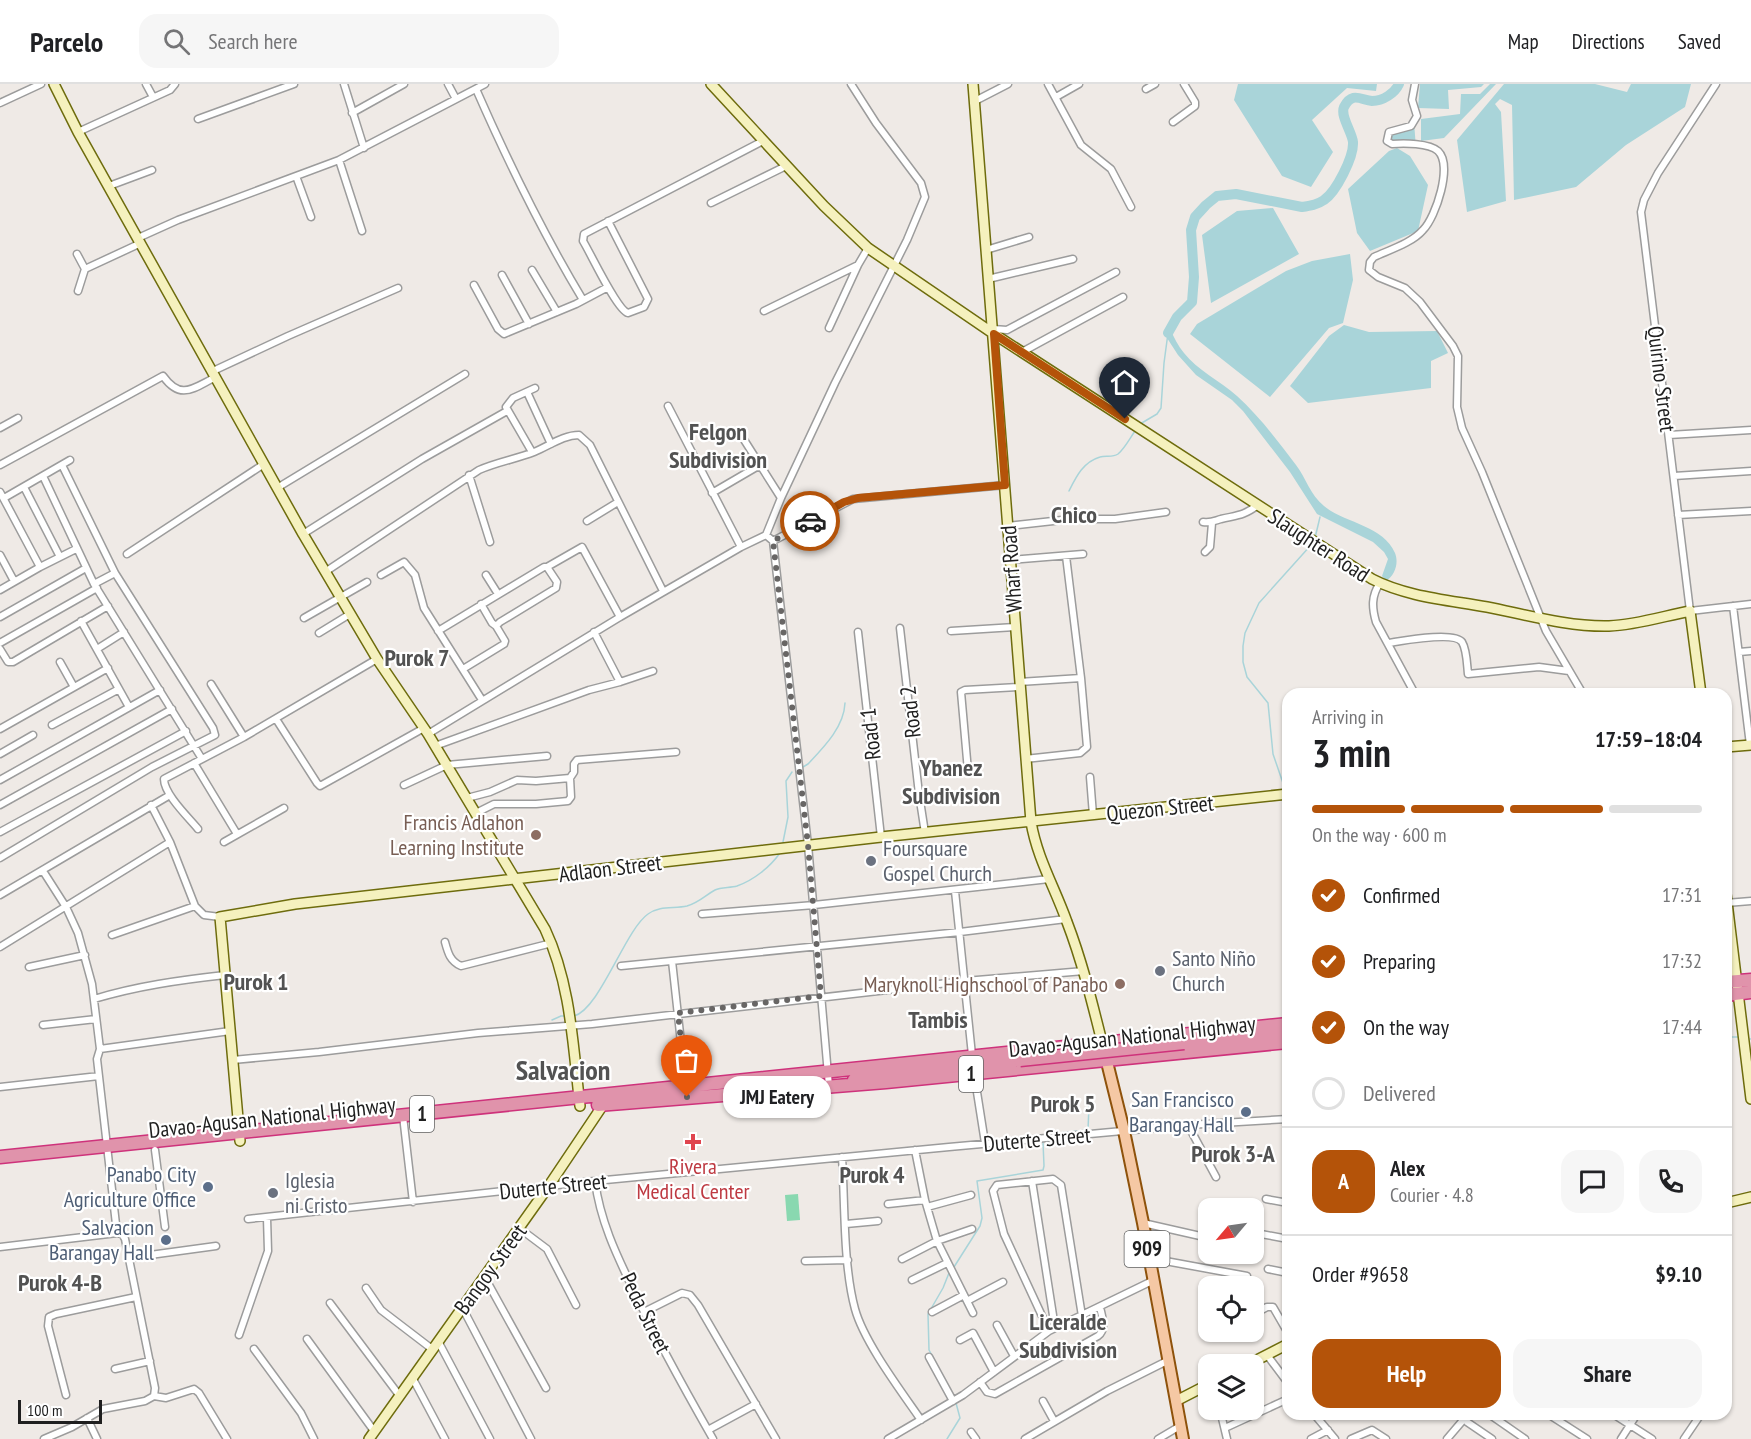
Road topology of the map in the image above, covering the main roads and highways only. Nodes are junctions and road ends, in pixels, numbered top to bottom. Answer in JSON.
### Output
{"nodes":[{"id":1,"x":1282,"y":1025,"type":"edge"},
{"id":2,"x":1282,"y":1034,"type":"edge"},
{"id":3,"x":1102,"y":1042,"type":"junction"},
{"id":4,"x":1282,"y":1043,"type":"edge"},
{"id":5,"x":1107,"y":1060,"type":"junction"},
{"id":6,"x":831,"y":1070,"type":"junction"},
{"id":7,"x":869,"y":1075,"type":"junction"},
{"id":8,"x":832,"y":1086,"type":"junction"},
{"id":9,"x":728,"y":1088,"type":"junction"},
{"id":10,"x":176,"y":1143,"type":"junction"},
{"id":11,"x":108,"y":1150,"type":"junction"},
{"id":12,"x":0,"y":1157,"type":"edge"},
{"id":13,"x":27,"y":1159,"type":"junction"},
{"id":14,"x":0,"y":1165,"type":"edge"},
{"id":15,"x":1183,"y":1439,"type":"edge"}],
"edges":[{"from":1,"to":3,"type":"highway","name":"Davao-Agusan National Highway","number":"1"},
{"from":2,"to":7,"type":"highway","name":"Davao-Agusan National Highway","number":"1","bridge":true},
{"from":3,"to":5,"type":"main road","number":"909"},
{"from":3,"to":6,"type":"highway","name":"Davao-Agusan National Highway","number":"1"},
{"from":4,"to":5,"type":"highway","name":"Davao-Agusan National Highway","number":"1"},
{"from":5,"to":8,"type":"highway","name":"Davao-Agusan National Highway","number":"1"},
{"from":5,"to":15,"type":"main road","number":"909"},
{"from":6,"to":7,"type":"highway","name":"Davao-Agusan National Highway","number":"1"},
{"from":6,"to":9,"type":"highway","name":"Davao-Agusan National Highway","number":"1"},
{"from":7,"to":8,"type":"highway","name":"Davao-Agusan National Highway","number":"1"},
{"from":8,"to":9,"type":"highway","name":"Davao-Agusan National Highway","number":"1"},
{"from":9,"to":10,"type":"highway","name":"Davao-Agusan National Highway","number":"1"},
{"from":10,"to":11,"type":"highway","name":"Davao-Agusan National Highway","number":"1"},
{"from":10,"to":11,"type":"highway","name":"Davao-Agusan National Highway","number":"1"},
{"from":11,"to":13,"type":"highway","name":"Davao-Agusan National Highway","number":"1"},
{"from":12,"to":13,"type":"highway","name":"Davao-Agusan National Highway","number":"1"},
{"from":13,"to":14,"type":"highway","name":"Davao-Agusan National Highway","number":"1"}]}
